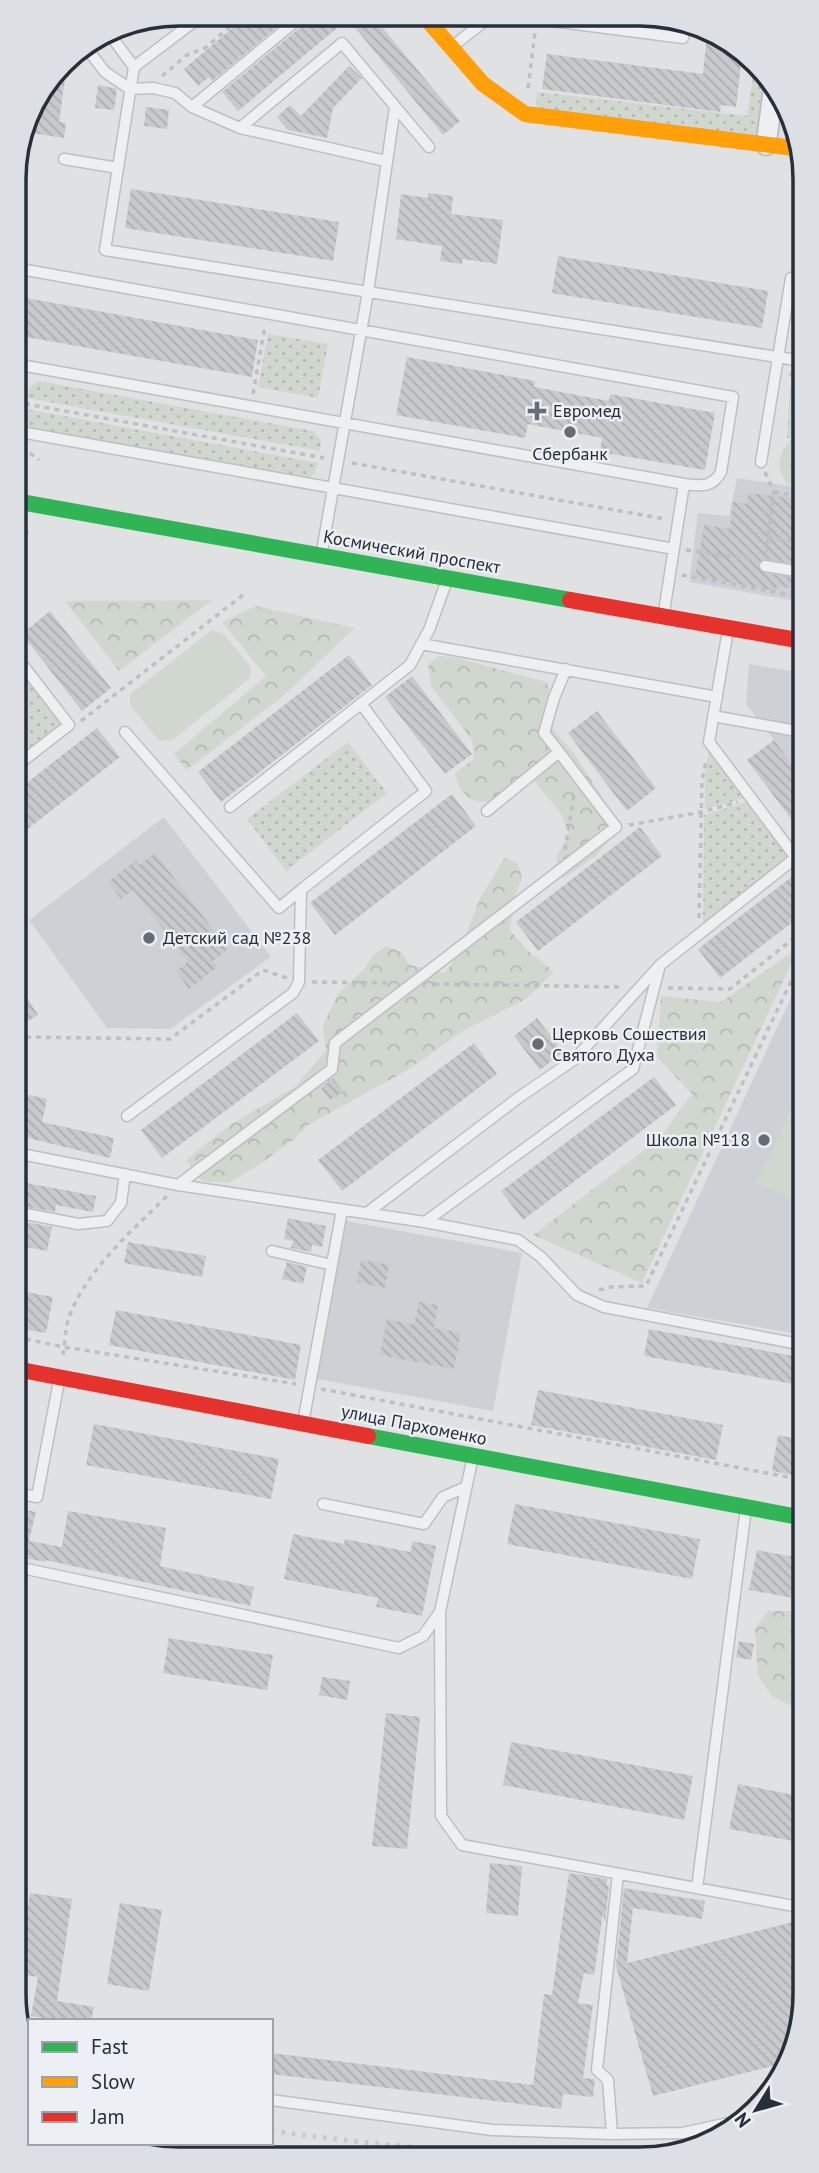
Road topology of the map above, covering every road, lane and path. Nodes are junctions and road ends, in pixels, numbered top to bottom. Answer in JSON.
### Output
{"nodes":[{"id":1,"x":432,"y":26,"type":"edge"},
{"id":2,"x":478,"y":26,"type":"edge"},
{"id":3,"x":534,"y":26,"type":"edge"},
{"id":4,"x":595,"y":26,"type":"edge"},
{"id":5,"x":187,"y":27,"type":"edge"},
{"id":6,"x":229,"y":27,"type":"edge"},
{"id":7,"x":289,"y":27,"type":"edge"},
{"id":8,"x":684,"y":33,"type":"edge"},
{"id":9,"x":115,"y":41,"type":"edge"},
{"id":10,"x":450,"y":48,"type":"junction"},
{"id":11,"x":91,"y":54,"type":"edge"},
{"id":12,"x":134,"y":67,"type":"junction"},
{"id":13,"x":147,"y":88,"type":"junction"},
{"id":14,"x":131,"y":89,"type":"junction"},
{"id":15,"x":772,"y":103,"type":"edge"},
{"id":16,"x":192,"y":107,"type":"junction"},
{"id":17,"x":395,"y":107,"type":"junction"},
{"id":18,"x":525,"y":114,"type":"junction"},
{"id":19,"x":240,"y":128,"type":"junction"},
{"id":20,"x":766,"y":145,"type":"junction"},
{"id":21,"x":429,"y":147,"type":"dead end"},
{"id":22,"x":789,"y":148,"type":"edge"},
{"id":23,"x":64,"y":159,"type":"dead end"},
{"id":24,"x":386,"y":161,"type":"junction"},
{"id":25,"x":118,"y":167,"type":"junction"},
{"id":26,"x":27,"y":270,"type":"edge"},
{"id":27,"x":793,"y":278,"type":"edge"},
{"id":28,"x":368,"y":292,"type":"junction"},
{"id":29,"x":267,"y":314,"type":"junction"},
{"id":30,"x":361,"y":331,"type":"junction"},
{"id":31,"x":778,"y":358,"type":"junction"},
{"id":32,"x":793,"y":360,"type":"edge"},
{"id":33,"x":27,"y":366,"type":"edge"},
{"id":34,"x":250,"y":406,"type":"junction"},
{"id":35,"x":345,"y":423,"type":"junction"},
{"id":36,"x":27,"y":433,"type":"edge"},
{"id":37,"x":27,"y":450,"type":"edge"},
{"id":38,"x":39,"y":460,"type":"dead end"},
{"id":39,"x":761,"y":462,"type":"joint"},
{"id":40,"x":684,"y":484,"type":"junction"},
{"id":41,"x":334,"y":488,"type":"junction"},
{"id":42,"x":774,"y":492,"type":"junction"},
{"id":43,"x":793,"y":495,"type":"edge"},
{"id":44,"x":27,"y":503,"type":"edge"},
{"id":45,"x":767,"y":537,"type":"junction"},
{"id":46,"x":793,"y":541,"type":"edge"},
{"id":47,"x":674,"y":549,"type":"junction"},
{"id":48,"x":321,"y":556,"type":"junction"},
{"id":49,"x":765,"y":566,"type":"junction"},
{"id":50,"x":793,"y":571,"type":"edge"},
{"id":51,"x":670,"y":573,"type":"junction"},
{"id":52,"x":448,"y":578,"type":"junction"},
{"id":53,"x":243,"y":595,"type":"dead end"},
{"id":54,"x":793,"y":595,"type":"edge"},
{"id":55,"x":663,"y":617,"type":"junction"},
{"id":56,"x":729,"y":628,"type":"junction"},
{"id":57,"x":793,"y":639,"type":"edge"},
{"id":58,"x":421,"y":644,"type":"junction"},
{"id":59,"x":27,"y":670,"type":"edge"},
{"id":60,"x":566,"y":670,"type":"junction"},
{"id":61,"x":717,"y":697,"type":"junction"},
{"id":62,"x":362,"y":705,"type":"junction"},
{"id":63,"x":713,"y":716,"type":"junction"},
{"id":64,"x":79,"y":722,"type":"dead end"},
{"id":65,"x":793,"y":730,"type":"edge"},
{"id":66,"x":125,"y":732,"type":"dead end"},
{"id":67,"x":709,"y":742,"type":"junction"},
{"id":68,"x":559,"y":752,"type":"junction"},
{"id":69,"x":27,"y":759,"type":"edge"},
{"id":70,"x":578,"y":776,"type":"junction"},
{"id":71,"x":751,"y":798,"type":"junction"},
{"id":72,"x":230,"y":807,"type":"dead end"},
{"id":73,"x":487,"y":811,"type":"dead end"},
{"id":74,"x":702,"y":812,"type":"junction"},
{"id":75,"x":617,"y":827,"type":"junction"},
{"id":76,"x":793,"y":847,"type":"edge"},
{"id":77,"x":793,"y":860,"type":"edge"},
{"id":78,"x":562,"y":869,"type":"junction"},
{"id":79,"x":302,"y":890,"type":"junction"},
{"id":80,"x":699,"y":934,"type":"junction"},
{"id":81,"x":793,"y":939,"type":"edge"},
{"id":82,"x":660,"y":965,"type":"junction"},
{"id":83,"x":793,"y":978,"type":"edge"},
{"id":84,"x":299,"y":982,"type":"junction"},
{"id":85,"x":413,"y":984,"type":"junction"},
{"id":86,"x":640,"y":988,"type":"junction"},
{"id":87,"x":654,"y":988,"type":"junction"},
{"id":88,"x":27,"y":1037,"type":"edge"},
{"id":89,"x":127,"y":1116,"type":"dead end"},
{"id":90,"x":26,"y":1155,"type":"edge"},
{"id":91,"x":125,"y":1174,"type":"junction"},
{"id":92,"x":178,"y":1185,"type":"junction"},
{"id":93,"x":342,"y":1210,"type":"junction"},
{"id":94,"x":367,"y":1213,"type":"junction"},
{"id":95,"x":26,"y":1214,"type":"edge"},
{"id":96,"x":425,"y":1222,"type":"junction"},
{"id":97,"x":272,"y":1251,"type":"dead end"},
{"id":98,"x":332,"y":1265,"type":"junction"},
{"id":99,"x":580,"y":1296,"type":"junction"},
{"id":100,"x":26,"y":1339,"type":"edge"},
{"id":101,"x":792,"y":1343,"type":"edge"},
{"id":102,"x":64,"y":1347,"type":"junction"},
{"id":103,"x":26,"y":1371,"type":"edge"},
{"id":104,"x":59,"y":1378,"type":"junction"},
{"id":105,"x":310,"y":1386,"type":"junction"},
{"id":106,"x":303,"y":1424,"type":"junction"},
{"id":107,"x":473,"y":1456,"type":"junction"},
{"id":108,"x":792,"y":1478,"type":"edge"},
{"id":109,"x":466,"y":1487,"type":"junction"},
{"id":110,"x":26,"y":1495,"type":"edge"},
{"id":111,"x":323,"y":1504,"type":"dead end"},
{"id":112,"x":746,"y":1507,"type":"junction"},
{"id":113,"x":792,"y":1516,"type":"edge"},
{"id":114,"x":26,"y":1569,"type":"edge"},
{"id":115,"x":440,"y":1612,"type":"junction"},
{"id":116,"x":618,"y":1874,"type":"junction"},
{"id":117,"x":697,"y":1888,"type":"junction"},
{"id":118,"x":792,"y":1906,"type":"edge"},
{"id":119,"x":273,"y":2101,"type":"edge"},
{"id":120,"x":717,"y":2126,"type":"edge"},
{"id":121,"x":612,"y":2134,"type":"junction"}],
"edges":[{"from":1,"to":10,"type":"street"},
{"from":2,"to":10,"type":"lane"},
{"from":3,"to":18,"type":"path"},
{"from":4,"to":8,"type":"lane"},
{"from":5,"to":12,"type":"lane"},
{"from":6,"to":13,"type":"path"},
{"from":7,"to":16,"type":"lane"},
{"from":9,"to":12,"type":"lane"},
{"from":10,"to":18,"type":"street"},
{"from":11,"to":14,"type":"lane"},
{"from":12,"to":14,"type":"lane"},
{"from":13,"to":14,"type":"lane"},
{"from":13,"to":16,"type":"lane"},
{"from":14,"to":25,"type":"lane"},
{"from":15,"to":20,"type":"street"},
{"from":16,"to":19,"type":"lane"},
{"from":17,"to":19,"type":"lane"},
{"from":17,"to":21,"type":"lane"},
{"from":17,"to":24,"type":"lane"},
{"from":18,"to":20,"type":"street"},
{"from":19,"to":24,"type":"lane"},
{"from":20,"to":22,"type":"street"},
{"from":23,"to":25,"type":"lane"},
{"from":24,"to":28,"type":"lane"},
{"from":25,"to":28,"type":"lane"},
{"from":26,"to":29,"type":"lane"},
{"from":27,"to":31,"type":"lane"},
{"from":28,"to":30,"type":"lane"},
{"from":28,"to":31,"type":"lane"},
{"from":29,"to":30,"type":"lane"},
{"from":29,"to":34,"type":"path"},
{"from":30,"to":35,"type":"lane"},
{"from":30,"to":40,"type":"lane"},
{"from":31,"to":32,"type":"lane"},
{"from":31,"to":39,"type":"lane"},
{"from":33,"to":34,"type":"lane"},
{"from":34,"to":35,"type":"lane"},
{"from":35,"to":40,"type":"lane"},
{"from":35,"to":41,"type":"lane"},
{"from":36,"to":41,"type":"lane"},
{"from":37,"to":38,"type":"path"},
{"from":39,"to":42,"type":"path"},
{"from":40,"to":47,"type":"lane"},
{"from":41,"to":47,"type":"lane"},
{"from":41,"to":48,"type":"lane"},
{"from":42,"to":43,"type":"path"},
{"from":42,"to":45,"type":"path"},
{"from":44,"to":48,"type":"street","name":"Космический проспект"},
{"from":45,"to":46,"type":"path"},
{"from":45,"to":49,"type":"path"},
{"from":47,"to":49,"type":"path"},
{"from":47,"to":51,"type":"lane"},
{"from":48,"to":52,"type":"street","name":"Космический проспект"},
{"from":49,"to":50,"type":"lane"},
{"from":51,"to":54,"type":"path"},
{"from":51,"to":55,"type":"lane"},
{"from":52,"to":55,"type":"street","name":"Космический проспект"},
{"from":52,"to":58,"type":"lane"},
{"from":53,"to":64,"type":"path"},
{"from":55,"to":56,"type":"street","name":"Космический проспект"},
{"from":56,"to":57,"type":"street","name":"Космический проспект"},
{"from":56,"to":61,"type":"lane"},
{"from":58,"to":60,"type":"lane"},
{"from":58,"to":62,"type":"lane"},
{"from":59,"to":69,"type":"lane"},
{"from":60,"to":61,"type":"lane"},
{"from":60,"to":68,"type":"lane"},
{"from":61,"to":63,"type":"lane"},
{"from":62,"to":72,"type":"lane"},
{"from":62,"to":79,"type":"lane"},
{"from":63,"to":65,"type":"lane"},
{"from":63,"to":67,"type":"lane"},
{"from":66,"to":79,"type":"lane"},
{"from":67,"to":71,"type":"lane"},
{"from":67,"to":74,"type":"path"},
{"from":68,"to":70,"type":"lane"},
{"from":68,"to":73,"type":"lane"},
{"from":70,"to":75,"type":"lane"},
{"from":70,"to":78,"type":"path"},
{"from":71,"to":74,"type":"path"},
{"from":71,"to":76,"type":"lane"},
{"from":74,"to":75,"type":"path"},
{"from":74,"to":80,"type":"path"},
{"from":75,"to":78,"type":"lane"},
{"from":77,"to":80,"type":"lane"},
{"from":78,"to":85,"type":"lane"},
{"from":79,"to":84,"type":"lane"},
{"from":80,"to":82,"type":"lane"},
{"from":81,"to":87,"type":"path"},
{"from":82,"to":86,"type":"lane"},
{"from":82,"to":87,"type":"lane"},
{"from":83,"to":99,"type":"path"},
{"from":84,"to":85,"type":"path"},
{"from":84,"to":88,"type":"path"},
{"from":84,"to":89,"type":"lane"},
{"from":85,"to":86,"type":"path"},
{"from":85,"to":92,"type":"lane"},
{"from":86,"to":94,"type":"lane"},
{"from":87,"to":96,"type":"lane"},
{"from":90,"to":91,"type":"lane"},
{"from":91,"to":92,"type":"lane"},
{"from":91,"to":95,"type":"lane"},
{"from":92,"to":93,"type":"lane"},
{"from":92,"to":102,"type":"path"},
{"from":93,"to":94,"type":"lane"},
{"from":93,"to":98,"type":"lane"},
{"from":94,"to":96,"type":"lane"},
{"from":96,"to":99,"type":"lane"},
{"from":97,"to":98,"type":"lane"},
{"from":98,"to":105,"type":"lane"},
{"from":99,"to":101,"type":"lane"},
{"from":100,"to":102,"type":"path"},
{"from":102,"to":104,"type":"path"},
{"from":102,"to":105,"type":"path"},
{"from":103,"to":104,"type":"street","name":"улица Пархоменко"},
{"from":104,"to":106,"type":"street","name":"улица Пархоменко"},
{"from":104,"to":110,"type":"lane"},
{"from":105,"to":106,"type":"lane"},
{"from":105,"to":108,"type":"path"},
{"from":106,"to":107,"type":"street","name":"улица Пархоменко"},
{"from":107,"to":109,"type":"lane"},
{"from":107,"to":112,"type":"street","name":"улица Пархоменко"},
{"from":109,"to":111,"type":"lane"},
{"from":109,"to":115,"type":"lane"},
{"from":112,"to":113,"type":"street","name":"улица Пархоменко"},
{"from":112,"to":117,"type":"lane"},
{"from":114,"to":115,"type":"lane"},
{"from":115,"to":116,"type":"lane"},
{"from":116,"to":117,"type":"lane"},
{"from":116,"to":121,"type":"lane"},
{"from":117,"to":118,"type":"lane"},
{"from":119,"to":121,"type":"lane"},
{"from":120,"to":121,"type":"lane"}]}
